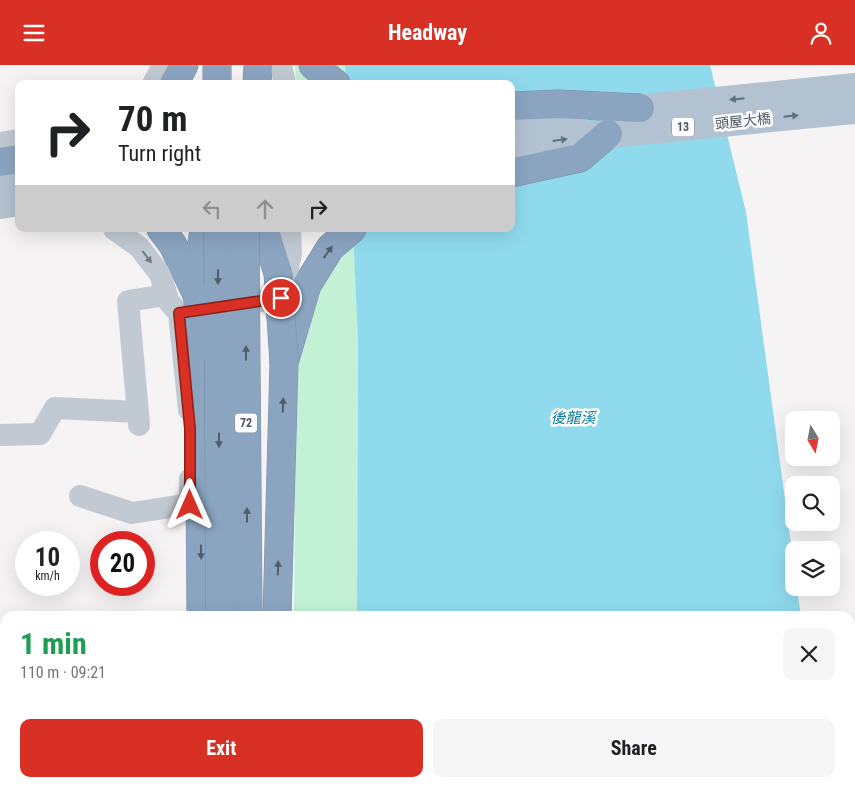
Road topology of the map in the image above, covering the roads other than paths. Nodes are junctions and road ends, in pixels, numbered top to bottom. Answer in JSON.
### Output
{"nodes":[{"id":1,"x":163,"y":65,"type":"edge"},
{"id":2,"x":184,"y":65,"type":"edge"},
{"id":3,"x":193,"y":65,"type":"edge"},
{"id":4,"x":217,"y":65,"type":"edge"},
{"id":5,"x":243,"y":65,"type":"edge"},
{"id":6,"x":258,"y":65,"type":"edge"},
{"id":7,"x":281,"y":65,"type":"edge"},
{"id":8,"x":314,"y":65,"type":"edge"},
{"id":9,"x":155,"y":80,"type":"edge"},
{"id":10,"x":176,"y":80,"type":"edge"},
{"id":11,"x":193,"y":80,"type":"edge"},
{"id":12,"x":217,"y":80,"type":"edge"},
{"id":13,"x":243,"y":80,"type":"edge"},
{"id":14,"x":257,"y":80,"type":"edge"},
{"id":15,"x":283,"y":80,"type":"edge"},
{"id":16,"x":331,"y":80,"type":"edge"},
{"id":17,"x":855,"y":87,"type":"edge"},
{"id":18,"x":515,"y":106,"type":"edge"},
{"id":19,"x":640,"y":108,"type":"junction"},
{"id":20,"x":855,"y":110,"type":"edge"},
{"id":21,"x":515,"y":121,"type":"edge"},
{"id":22,"x":608,"y":134,"type":"junction"},
{"id":23,"x":15,"y":141,"type":"edge"},
{"id":24,"x":0,"y":143,"type":"edge"},
{"id":25,"x":515,"y":145,"type":"edge"},
{"id":26,"x":15,"y":160,"type":"edge"},
{"id":27,"x":0,"y":162,"type":"edge"},
{"id":28,"x":515,"y":172,"type":"edge"},
{"id":29,"x":15,"y":176,"type":"edge"},
{"id":30,"x":0,"y":178,"type":"edge"},
{"id":31,"x":15,"y":203,"type":"edge"},
{"id":32,"x":0,"y":205,"type":"edge"},
{"id":33,"x":118,"y":232,"type":"edge"},
{"id":34,"x":163,"y":232,"type":"edge"},
{"id":35,"x":204,"y":232,"type":"edge"},
{"id":36,"x":218,"y":232,"type":"edge"},
{"id":37,"x":244,"y":232,"type":"edge"},
{"id":38,"x":265,"y":232,"type":"edge"},
{"id":39,"x":290,"y":232,"type":"edge"},
{"id":40,"x":349,"y":232,"type":"edge"},
{"id":41,"x":181,"y":302,"type":"junction"},
{"id":42,"x":284,"y":363,"type":"junction"},
{"id":43,"x":0,"y":435,"type":"edge"},
{"id":44,"x":80,"y":496,"type":"dead end"},
{"id":45,"x":201,"y":611,"type":"edge"},
{"id":46,"x":220,"y":611,"type":"edge"},
{"id":47,"x":248,"y":611,"type":"edge"},
{"id":48,"x":277,"y":611,"type":"edge"}],
"edges":[{"from":1,"to":9,"type":"lane"},
{"from":2,"to":10,"type":"highway"},
{"from":3,"to":11,"type":"highway"},
{"from":4,"to":12,"type":"highway"},
{"from":5,"to":13,"type":"highway"},
{"from":6,"to":14,"type":"highway"},
{"from":7,"to":15,"type":"lane"},
{"from":8,"to":16,"type":"highway"},
{"from":17,"to":19,"type":"main road","name":"頭屋大橋","number":"13","one_way":true},
{"from":18,"to":19,"type":"highway"},
{"from":19,"to":21,"type":"main road","name":"頭屋大橋","number":"13"},
{"from":22,"to":20,"type":"main road","name":"頭屋大橋","number":"13","one_way":true},
{"from":25,"to":22,"type":"main road","name":"頭屋大橋","number":"13","one_way":true},
{"from":22,"to":28,"type":"highway"},
{"from":23,"to":24,"type":"lane"},
{"from":26,"to":27,"type":"highway"},
{"from":29,"to":30,"type":"main road"},
{"from":31,"to":32,"type":"main road"},
{"from":33,"to":41,"type":"lane","one_way":true},
{"from":34,"to":41,"type":"highway"},
{"from":35,"to":41,"type":"highway"},
{"from":36,"to":46,"type":"highway","number":"72","one_way":true,"bridge":true},
{"from":47,"to":37,"type":"highway","number":"72","one_way":true,"bridge":true},
{"from":38,"to":42,"type":"highway","bridge":true},
{"from":39,"to":41,"type":"lane"},
{"from":42,"to":40,"type":"highway","one_way":true},
{"from":41,"to":43,"type":"lane"},
{"from":41,"to":44,"type":"lane"},
{"from":41,"to":45,"type":"highway","one_way":true,"bridge":true},
{"from":48,"to":42,"type":"highway","one_way":true}]}
